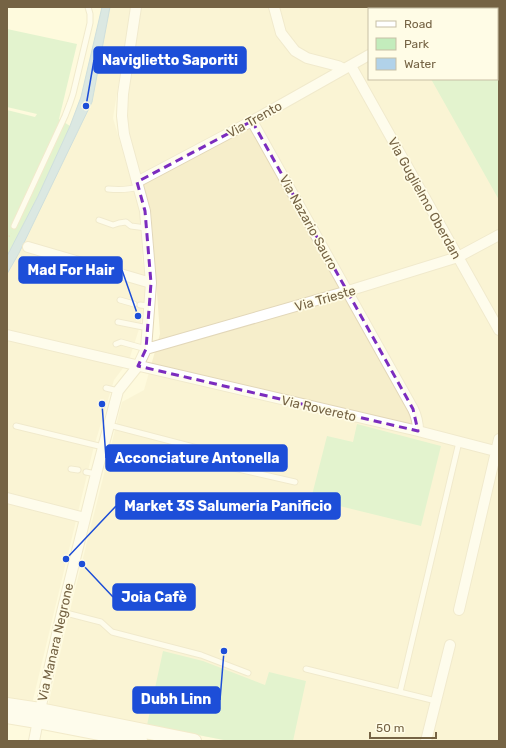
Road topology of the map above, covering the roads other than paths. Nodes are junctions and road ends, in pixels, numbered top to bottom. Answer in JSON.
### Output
{"nodes":[{"id":1,"x":88,"y":7,"type":"edge"},
{"id":2,"x":136,"y":7,"type":"edge"},
{"id":3,"x":274,"y":7,"type":"edge"},
{"id":4,"x":368,"y":56,"type":"edge"},
{"id":5,"x":348,"y":68,"type":"junction"},
{"id":6,"x":252,"y":120,"type":"junction"},
{"id":7,"x":138,"y":185,"type":"junction"},
{"id":8,"x":108,"y":189,"type":"dead end"},
{"id":9,"x":99,"y":220,"type":"dead end"},
{"id":10,"x":14,"y":226,"type":"road end"},
{"id":11,"x":146,"y":228,"type":"junction"},
{"id":12,"x":499,"y":235,"type":"edge"},
{"id":13,"x":28,"y":247,"type":"dead end"},
{"id":14,"x":458,"y":257,"type":"junction"},
{"id":15,"x":151,"y":283,"type":"junction"},
{"id":16,"x":348,"y":291,"type":"junction"},
{"id":17,"x":120,"y":300,"type":"dead end"},
{"id":18,"x":134,"y":304,"type":"dead end"},
{"id":19,"x":118,"y":322,"type":"dead end"},
{"id":20,"x":498,"y":327,"type":"edge"},
{"id":21,"x":148,"y":328,"type":"junction"},
{"id":22,"x":7,"y":335,"type":"edge"},
{"id":23,"x":116,"y":344,"type":"dead end"},
{"id":24,"x":146,"y":349,"type":"junction"},
{"id":25,"x":138,"y":366,"type":"junction"},
{"id":26,"x":106,"y":388,"type":"dead end"},
{"id":27,"x":118,"y":390,"type":"junction"},
{"id":28,"x":109,"y":424,"type":"junction"},
{"id":29,"x":16,"y":426,"type":"dead end"},
{"id":30,"x":418,"y":431,"type":"junction"},
{"id":31,"x":499,"y":439,"type":"edge"},
{"id":32,"x":459,"y":442,"type":"junction"},
{"id":33,"x":103,"y":447,"type":"junction"},
{"id":34,"x":498,"y":451,"type":"edge"},
{"id":35,"x":71,"y":469,"type":"dead end"},
{"id":36,"x":78,"y":470,"type":"dead end"},
{"id":37,"x":295,"y":482,"type":"dead end"},
{"id":38,"x":7,"y":498,"type":"edge"},
{"id":39,"x":85,"y":518,"type":"junction"},
{"id":40,"x":459,"y":610,"type":"dead end"},
{"id":41,"x":62,"y":612,"type":"junction"},
{"id":42,"x":450,"y":645,"type":"dead end"},
{"id":43,"x":306,"y":669,"type":"dead end"},
{"id":44,"x":248,"y":673,"type":"dead end"},
{"id":45,"x":400,"y":692,"type":"junction"},
{"id":46,"x":436,"y":701,"type":"junction"},
{"id":47,"x":7,"y":705,"type":"edge"},
{"id":48,"x":7,"y":716,"type":"edge"},
{"id":49,"x":38,"y":716,"type":"junction"},
{"id":50,"x":34,"y":741,"type":"edge"},
{"id":51,"x":140,"y":741,"type":"edge"},
{"id":52,"x":194,"y":741,"type":"edge"},
{"id":53,"x":426,"y":741,"type":"edge"}],
"edges":[{"from":1,"to":10,"type":"lane"},
{"from":2,"to":7,"type":"street","name":"Via Manara Negrone"},
{"from":3,"to":5,"type":"street"},
{"from":4,"to":5,"type":"street","name":"Via Trento"},
{"from":5,"to":6,"type":"street","name":"Via Trento"},
{"from":5,"to":14,"type":"street","name":"Via Guglielmo Oberdan"},
{"from":6,"to":7,"type":"street","name":"Via Trento"},
{"from":6,"to":16,"type":"street","name":"Via Nazario Sauro"},
{"from":7,"to":8,"type":"lane"},
{"from":7,"to":11,"type":"street","name":"Via Manara Negrone"},
{"from":9,"to":11,"type":"lane"},
{"from":11,"to":15,"type":"street","name":"Via Manara Negrone"},
{"from":12,"to":14,"type":"street","name":"Via Trieste"},
{"from":13,"to":15,"type":"street"},
{"from":14,"to":16,"type":"street","name":"Via Trieste"},
{"from":14,"to":20,"type":"street","name":"Via Guglielmo Oberdan"},
{"from":15,"to":21,"type":"street","name":"Via Manara Negrone"},
{"from":16,"to":24,"type":"street","name":"Via Trieste"},
{"from":16,"to":30,"type":"street","name":"Via Nazario Sauro"},
{"from":17,"to":18,"type":"lane"},
{"from":19,"to":21,"type":"lane"},
{"from":21,"to":24,"type":"street","name":"Via Manara Negrone"},
{"from":22,"to":25,"type":"street","name":"Via Rovereto"},
{"from":23,"to":24,"type":"lane"},
{"from":24,"to":25,"type":"street","name":"Via Manara Negrone"},
{"from":25,"to":27,"type":"street","name":"Via Manara Negrone"},
{"from":25,"to":30,"type":"street","name":"Via Rovereto"},
{"from":26,"to":27,"type":"lane"},
{"from":27,"to":28,"type":"street","name":"Via Manara Negrone"},
{"from":28,"to":33,"type":"street","name":"Via Manara Negrone"},
{"from":28,"to":37,"type":"lane"},
{"from":29,"to":33,"type":"lane"},
{"from":30,"to":32,"type":"street","name":"Via Rovereto"},
{"from":31,"to":34,"type":"street"},
{"from":32,"to":34,"type":"street","name":"Via Rovereto"},
{"from":32,"to":45,"type":"lane"},
{"from":33,"to":39,"type":"street","name":"Via Manara Negrone"},
{"from":34,"to":40,"type":"street"},
{"from":35,"to":36,"type":"lane"},
{"from":38,"to":39,"type":"street"},
{"from":39,"to":41,"type":"street","name":"Via Manara Negrone"},
{"from":41,"to":44,"type":"lane"},
{"from":41,"to":49,"type":"street","name":"Via Manara Negrone"},
{"from":42,"to":46,"type":"street"},
{"from":43,"to":45,"type":"lane"},
{"from":45,"to":46,"type":"lane"},
{"from":46,"to":53,"type":"street"},
{"from":47,"to":49,"type":"main road"},
{"from":48,"to":49,"type":"main road"},
{"from":49,"to":50,"type":"street","name":"Via Manara Negrone"},
{"from":49,"to":51,"type":"main road"},
{"from":49,"to":52,"type":"main road"}]}
